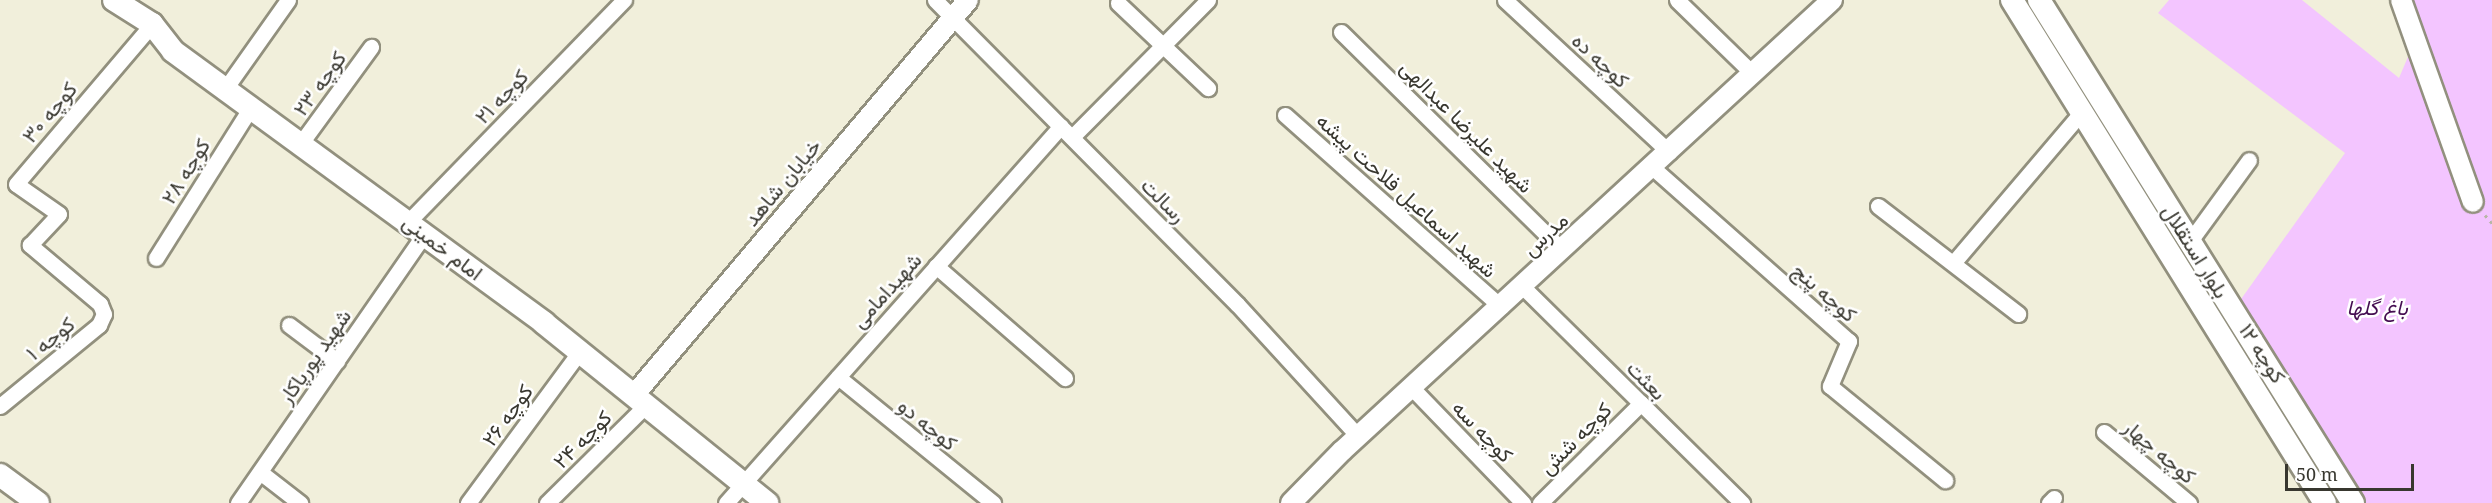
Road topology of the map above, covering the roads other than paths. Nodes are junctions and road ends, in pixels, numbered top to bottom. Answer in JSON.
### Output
{"nodes":[{"id":1,"x":114,"y":0,"type":"edge"},
{"id":2,"x":288,"y":0,"type":"edge"},
{"id":3,"x":624,"y":0,"type":"edge"},
{"id":4,"x":935,"y":0,"type":"edge"},
{"id":5,"x":968,"y":0,"type":"edge"},
{"id":6,"x":1208,"y":0,"type":"edge"},
{"id":7,"x":1505,"y":0,"type":"edge"},
{"id":8,"x":1677,"y":0,"type":"edge"},
{"id":9,"x":1832,"y":0,"type":"edge"},
{"id":10,"x":2012,"y":0,"type":"edge"},
{"id":11,"x":2039,"y":0,"type":"edge"},
{"id":12,"x":2401,"y":0,"type":"edge"},
{"id":13,"x":1119,"y":3,"type":"dead end"},
{"id":14,"x":954,"y":16,"type":"junction"},
{"id":15,"x":152,"y":24,"type":"junction"},
{"id":16,"x":1341,"y":32,"type":"dead end"},
{"id":17,"x":2039,"y":44,"type":"junction"},
{"id":18,"x":1162,"y":46,"type":"junction"},
{"id":19,"x":371,"y":47,"type":"dead end"},
{"id":20,"x":1753,"y":74,"type":"junction"},
{"id":21,"x":1208,"y":88,"type":"dead end"},
{"id":22,"x":225,"y":89,"type":"junction"},
{"id":23,"x":250,"y":107,"type":"junction"},
{"id":24,"x":2080,"y":114,"type":"junction"},
{"id":25,"x":1285,"y":115,"type":"dead end"},
{"id":26,"x":1067,"y":131,"type":"junction"},
{"id":27,"x":301,"y":143,"type":"junction"},
{"id":28,"x":1669,"y":152,"type":"junction"},
{"id":29,"x":2248,"y":160,"type":"dead end"},
{"id":30,"x":1653,"y":167,"type":"junction"},
{"id":31,"x":2473,"y":202,"type":"dead end"},
{"id":32,"x":1878,"y":206,"type":"dead end"},
{"id":33,"x":416,"y":228,"type":"junction"},
{"id":34,"x":2190,"y":241,"type":"junction"},
{"id":35,"x":1562,"y":250,"type":"junction"},
{"id":36,"x":156,"y":258,"type":"dead end"},
{"id":37,"x":1954,"y":262,"type":"junction"},
{"id":38,"x":936,"y":266,"type":"junction"},
{"id":39,"x":1523,"y":287,"type":"junction"},
{"id":40,"x":1501,"y":308,"type":"junction"},
{"id":41,"x":2018,"y":314,"type":"dead end"},
{"id":42,"x":99,"y":325,"type":"joint"},
{"id":43,"x":289,"y":325,"type":"dead end"},
{"id":44,"x":580,"y":351,"type":"junction"},
{"id":45,"x":337,"y":361,"type":"junction"},
{"id":46,"x":838,"y":377,"type":"junction"},
{"id":47,"x":1065,"y":378,"type":"dead end"},
{"id":48,"x":1412,"y":388,"type":"junction"},
{"id":49,"x":640,"y":400,"type":"junction"},
{"id":50,"x":1641,"y":403,"type":"junction"},
{"id":51,"x":0,"y":406,"type":"edge"},
{"id":52,"x":2104,"y":432,"type":"dead end"},
{"id":53,"x":1358,"y":436,"type":"junction"},
{"id":54,"x":260,"y":472,"type":"junction"},
{"id":55,"x":1945,"y":480,"type":"dead end"},
{"id":56,"x":743,"y":483,"type":"junction"},
{"id":57,"x":4,"y":484,"type":"edge"},
{"id":58,"x":1735,"y":501,"type":"edge"},
{"id":59,"x":38,"y":503,"type":"edge"},
{"id":60,"x":238,"y":503,"type":"edge"},
{"id":61,"x":300,"y":503,"type":"edge"},
{"id":62,"x":468,"y":503,"type":"edge"},
{"id":63,"x":548,"y":503,"type":"edge"},
{"id":64,"x":726,"y":503,"type":"edge"},
{"id":65,"x":767,"y":503,"type":"edge"},
{"id":66,"x":993,"y":503,"type":"edge"},
{"id":67,"x":1291,"y":503,"type":"edge"},
{"id":68,"x":1523,"y":503,"type":"edge"},
{"id":69,"x":1540,"y":503,"type":"edge"},
{"id":70,"x":2189,"y":503,"type":"edge"},
{"id":71,"x":2325,"y":503,"type":"edge"},
{"id":72,"x":2335,"y":503,"type":"edge"},
{"id":73,"x":2353,"y":503,"type":"edge"}],
"edges":[{"from":1,"to":15,"type":"main road","name":"امام خمینی"},
{"from":2,"to":22,"type":"street"},
{"from":3,"to":33,"type":"street","name":"کوچه ۲۱"},
{"from":4,"to":14,"type":"street","name":"رسالت"},
{"from":5,"to":14,"type":"street","name":"خیابان شاهد"},
{"from":6,"to":18,"type":"street","name":"شهیدامامی"},
{"from":7,"to":28,"type":"street","name":"کوچه ده"},
{"from":8,"to":20,"type":"street"},
{"from":9,"to":20,"type":"street","name":"مدرس"},
{"from":10,"to":17,"type":"main road","name":"بلوار استقلال"},
{"from":11,"to":34,"type":"main road","name":"بلوار استقلال"},
{"from":12,"to":31,"type":"street"},
{"from":13,"to":18,"type":"street"},
{"from":14,"to":26,"type":"street","name":"رسالت"},
{"from":14,"to":49,"type":"street","name":"خیابان شاهد"},
{"from":15,"to":22,"type":"main road","name":"امام خمینی"},
{"from":15,"to":42,"type":"street","name":"کوچه ۳۰"},
{"from":16,"to":35,"type":"street","name":"شهید علیرضا عبدالهی"},
{"from":17,"to":24,"type":"main road","name":"بلوار استقلال"},
{"from":17,"to":72,"type":"street","name":"کوچه ۱۲"},
{"from":18,"to":21,"type":"street"},
{"from":18,"to":26,"type":"street","name":"شهیدامامی"},
{"from":19,"to":27,"type":"street","name":"کوچه ۲۳"},
{"from":20,"to":28,"type":"street","name":"مدرس"},
{"from":22,"to":23,"type":"main road","name":"امام خمینی"},
{"from":23,"to":27,"type":"main road","name":"امام خمینی"},
{"from":23,"to":36,"type":"street","name":"کوچه ۲۸"},
{"from":24,"to":37,"type":"street"},
{"from":24,"to":71,"type":"main road","name":"بلوار استقلال"},
{"from":25,"to":40,"type":"street","name":"شهید اسماعیل فلاحت پیشه"},
{"from":26,"to":38,"type":"street","name":"شهیدامامی"},
{"from":26,"to":53,"type":"street","name":"رسالت"},
{"from":27,"to":33,"type":"main road","name":"امام خمینی"},
{"from":28,"to":30,"type":"street","name":"مدرس"},
{"from":29,"to":34,"type":"street"},
{"from":30,"to":35,"type":"street","name":"مدرس"},
{"from":30,"to":55,"type":"street","name":"کوچه پنج"},
{"from":32,"to":37,"type":"street"},
{"from":33,"to":44,"type":"main road","name":"امام خمینی"},
{"from":33,"to":45,"type":"street","name":"شهید پورپاکار"},
{"from":34,"to":73,"type":"main road","name":"بلوار استقلال"},
{"from":35,"to":39,"type":"street","name":"مدرس"},
{"from":37,"to":41,"type":"street"},
{"from":38,"to":46,"type":"street","name":"شهیدامامی"},
{"from":38,"to":47,"type":"street"},
{"from":39,"to":40,"type":"street","name":"مدرس"},
{"from":39,"to":50,"type":"street","name":"بعثت"},
{"from":40,"to":48,"type":"street","name":"مدرس"},
{"from":42,"to":51,"type":"street","name":"کوچه ۱"},
{"from":43,"to":45,"type":"street"},
{"from":44,"to":49,"type":"main road","name":"امام خمینی"},
{"from":44,"to":62,"type":"street","name":"کوچه ۲۶"},
{"from":45,"to":54,"type":"street","name":"شهید پورپاکار"},
{"from":46,"to":56,"type":"street","name":"شهیدامامی"},
{"from":46,"to":66,"type":"street","name":"کوچه دو"},
{"from":48,"to":53,"type":"street","name":"مدرس"},
{"from":48,"to":68,"type":"street","name":"کوچه سه"},
{"from":49,"to":56,"type":"main road","name":"امام خمینی"},
{"from":49,"to":63,"type":"street","name":"کوچه ۲۴"},
{"from":50,"to":58,"type":"street","name":"بعثت"},
{"from":50,"to":69,"type":"street","name":"کوچه شش"},
{"from":52,"to":70,"type":"street","name":"کوچه چهار"},
{"from":53,"to":67,"type":"street","name":"مدرس"},
{"from":54,"to":60,"type":"street","name":"شهید پورپاکار"},
{"from":54,"to":61,"type":"street"},
{"from":56,"to":64,"type":"street","name":"شهیدامامی"},
{"from":56,"to":65,"type":"main road","name":"امام خمینی"},
{"from":57,"to":59,"type":"main road"}]}
